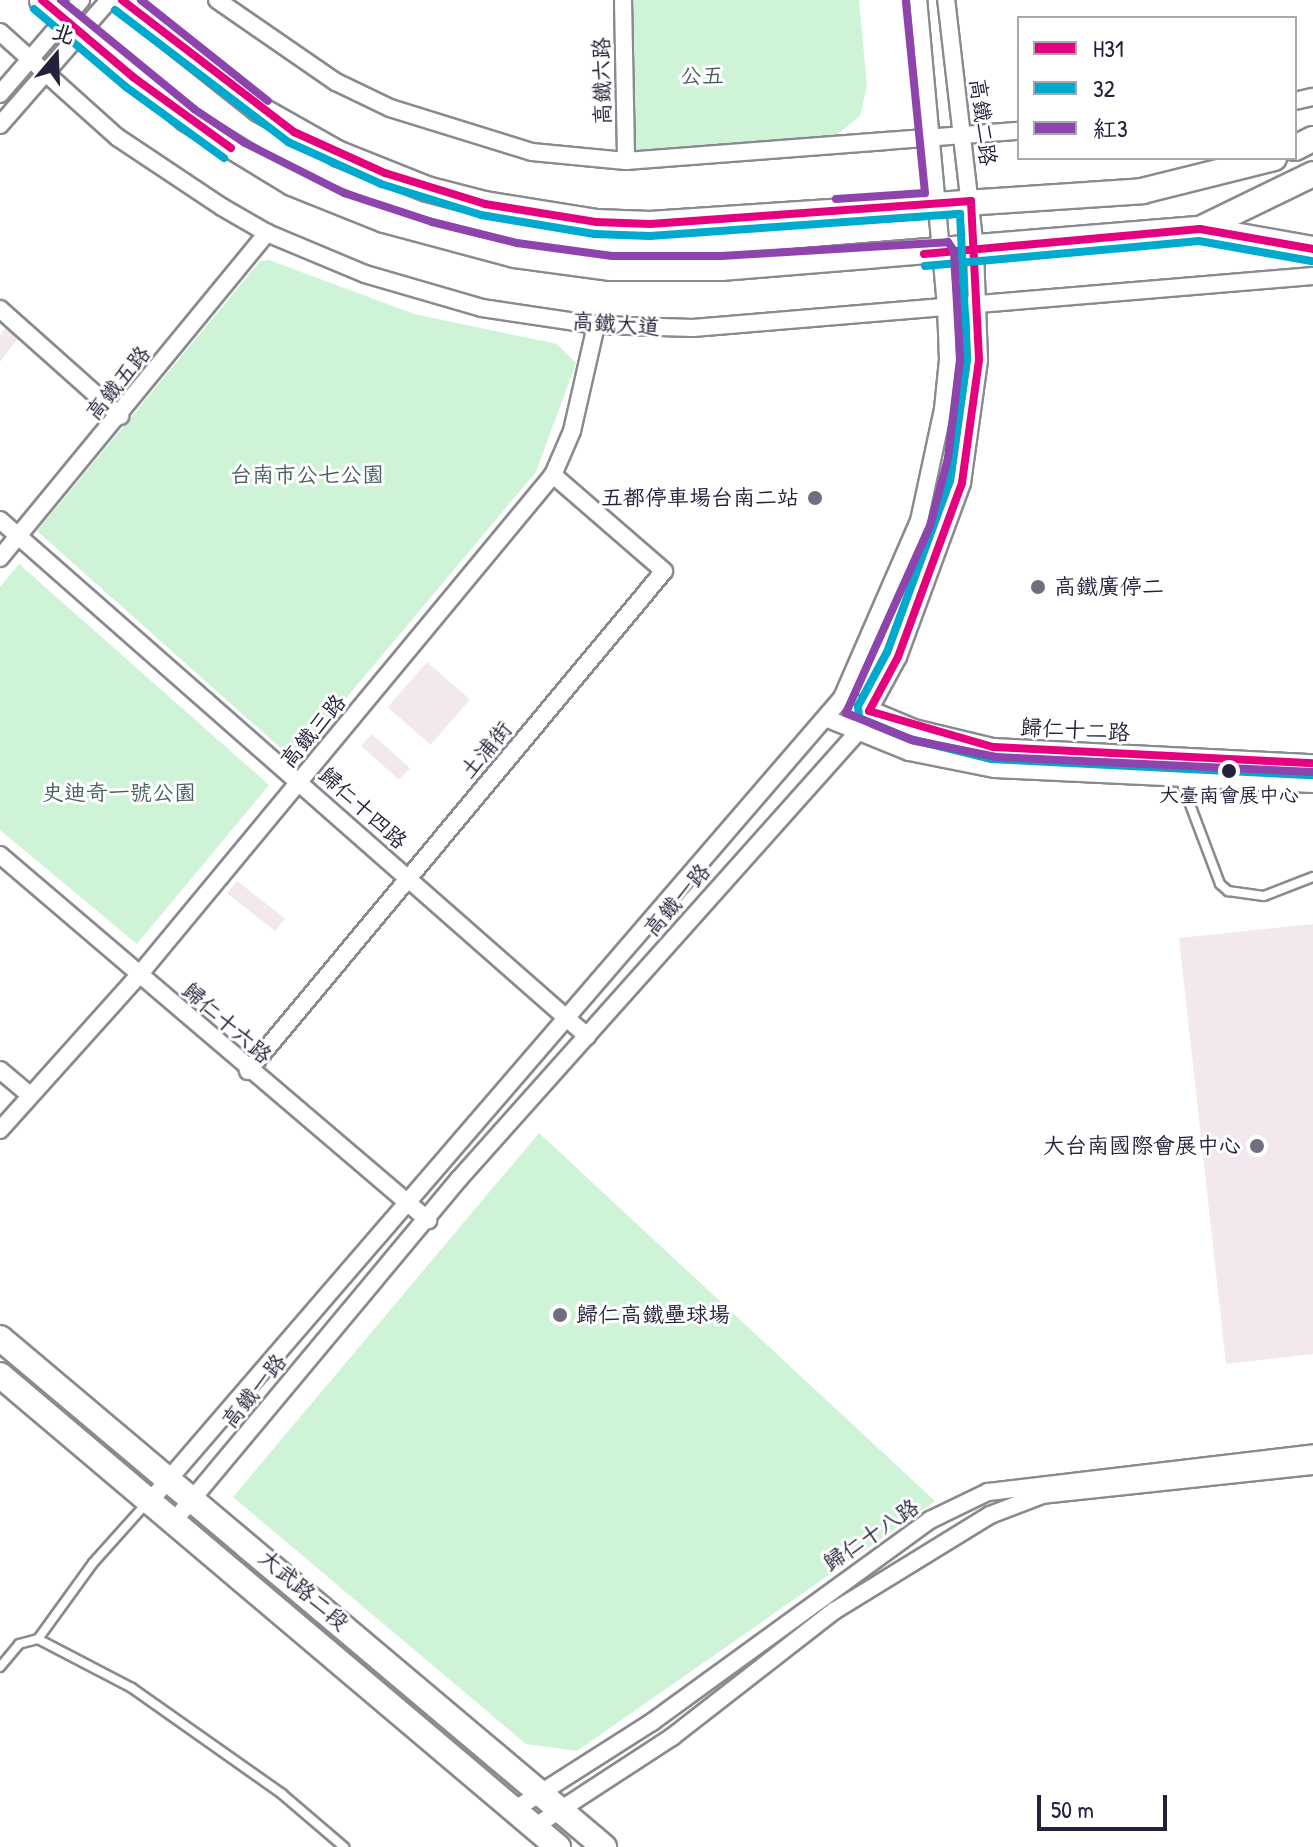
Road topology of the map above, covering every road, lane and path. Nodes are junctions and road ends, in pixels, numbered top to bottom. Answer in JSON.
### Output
{"nodes":[{"id":1,"x":42,"y":0,"type":"edge"},
{"id":2,"x":81,"y":0,"type":"edge"},
{"id":3,"x":109,"y":0,"type":"edge"},
{"id":4,"x":122,"y":0,"type":"edge"},
{"id":5,"x":217,"y":0,"type":"edge"},
{"id":6,"x":623,"y":0,"type":"edge"},
{"id":7,"x":918,"y":0,"type":"edge"},
{"id":8,"x":946,"y":0,"type":"edge"},
{"id":9,"x":73,"y":26,"type":"junction"},
{"id":10,"x":0,"y":32,"type":"edge"},
{"id":11,"x":30,"y":59,"type":"junction"},
{"id":12,"x":46,"y":73,"type":"junction"},
{"id":13,"x":0,"y":94,"type":"edge"},
{"id":14,"x":0,"y":125,"type":"edge"},
{"id":15,"x":1017,"y":131,"type":"edge"},
{"id":16,"x":962,"y":137,"type":"junction"},
{"id":17,"x":932,"y":139,"type":"junction"},
{"id":18,"x":1266,"y":160,"type":"edge"},
{"id":19,"x":626,"y":161,"type":"junction"},
{"id":20,"x":1313,"y":174,"type":"edge"},
{"id":21,"x":971,"y":201,"type":"junction"},
{"id":22,"x":938,"y":204,"type":"junction"},
{"id":23,"x":1200,"y":229,"type":"junction"},
{"id":24,"x":267,"y":233,"type":"junction"},
{"id":25,"x":975,"y":249,"type":"junction"},
{"id":26,"x":1313,"y":249,"type":"edge"},
{"id":27,"x":942,"y":252,"type":"junction"},
{"id":28,"x":1313,"y":276,"type":"edge"},
{"id":29,"x":979,"y":303,"type":"junction"},
{"id":30,"x":946,"y":306,"type":"junction"},
{"id":31,"x":0,"y":309,"type":"edge"},
{"id":32,"x":596,"y":325,"type":"junction"},
{"id":33,"x":120,"y":416,"type":"junction"},
{"id":34,"x":553,"y":475,"type":"junction"},
{"id":35,"x":0,"y":520,"type":"edge"},
{"id":36,"x":18,"y":537,"type":"junction"},
{"id":37,"x":0,"y":558,"type":"edge"},
{"id":38,"x":842,"y":698,"type":"junction"},
{"id":39,"x":869,"y":711,"type":"junction"},
{"id":40,"x":828,"y":719,"type":"junction"},
{"id":41,"x":856,"y":734,"type":"junction"},
{"id":42,"x":1313,"y":763,"type":"edge"},
{"id":43,"x":1180,"y":777,"type":"junction"},
{"id":44,"x":300,"y":781,"type":"junction"},
{"id":45,"x":1313,"y":784,"type":"edge"},
{"id":46,"x":0,"y":855,"type":"edge"},
{"id":47,"x":1313,"y":877,"type":"edge"},
{"id":48,"x":408,"y":878,"type":"junction"},
{"id":49,"x":139,"y":975,"type":"junction"},
{"id":50,"x":566,"y":1015,"type":"junction"},
{"id":51,"x":587,"y":1036,"type":"junction"},
{"id":52,"x":0,"y":1070,"type":"edge"},
{"id":53,"x":248,"y":1071,"type":"junction"},
{"id":54,"x":30,"y":1095,"type":"junction"},
{"id":55,"x":0,"y":1130,"type":"edge"},
{"id":56,"x":407,"y":1202,"type":"junction"},
{"id":57,"x":428,"y":1220,"type":"junction"},
{"id":58,"x":0,"y":1338,"type":"edge"},
{"id":59,"x":0,"y":1375,"type":"edge"},
{"id":60,"x":1313,"y":1453,"type":"edge"},
{"id":61,"x":1313,"y":1466,"type":"edge"},
{"id":62,"x":171,"y":1478,"type":"junction"},
{"id":63,"x":195,"y":1498,"type":"junction"},
{"id":64,"x":150,"y":1501,"type":"junction"},
{"id":65,"x":174,"y":1521,"type":"junction"},
{"id":66,"x":38,"y":1639,"type":"junction"},
{"id":67,"x":0,"y":1667,"type":"edge"},
{"id":68,"x":551,"y":1802,"type":"junction"},
{"id":69,"x":514,"y":1810,"type":"junction"},
{"id":70,"x":534,"y":1827,"type":"junction"},
{"id":71,"x":344,"y":1847,"type":"edge"},
{"id":72,"x":558,"y":1847,"type":"edge"},
{"id":73,"x":604,"y":1847,"type":"edge"}],
"edges":[{"from":1,"to":9,"type":"street"},
{"from":2,"to":9,"type":"street"},
{"from":3,"to":9,"type":"street"},
{"from":4,"to":22,"type":"street"},
{"from":5,"to":19,"type":"street"},
{"from":6,"to":19,"type":"street","name":"高鐵六路"},
{"from":7,"to":17,"type":"street"},
{"from":8,"to":16,"type":"street","name":"高鐵二路"},
{"from":9,"to":11,"type":"street"},
{"from":9,"to":12,"type":"street"},
{"from":9,"to":27,"type":"street"},
{"from":10,"to":11,"type":"street","name":"高鐵大道"},
{"from":11,"to":12,"type":"street","name":"高鐵大道"},
{"from":11,"to":13,"type":"street"},
{"from":12,"to":14,"type":"street"},
{"from":12,"to":24,"type":"street","name":"高鐵大道"},
{"from":15,"to":16,"type":"street"},
{"from":16,"to":17,"type":"street"},
{"from":16,"to":21,"type":"street","name":"高鐵二路"},
{"from":17,"to":19,"type":"street"},
{"from":17,"to":22,"type":"street"},
{"from":18,"to":21,"type":"street"},
{"from":20,"to":23,"type":"street"},
{"from":21,"to":22,"type":"street"},
{"from":21,"to":25,"type":"street","name":"高鐵一路"},
{"from":22,"to":27,"type":"street"},
{"from":23,"to":25,"type":"street"},
{"from":23,"to":26,"type":"street"},
{"from":24,"to":32,"type":"street","name":"高鐵大道"},
{"from":24,"to":33,"type":"street","name":"高鐵五路"},
{"from":25,"to":27,"type":"street"},
{"from":25,"to":29,"type":"street","name":"高鐵一路"},
{"from":27,"to":30,"type":"street"},
{"from":28,"to":29,"type":"street","name":"高鐵大道"},
{"from":29,"to":30,"type":"street","name":"高鐵大道"},
{"from":29,"to":39,"type":"street","name":"高鐵一路"},
{"from":30,"to":32,"type":"street","name":"高鐵大道"},
{"from":30,"to":38,"type":"street","name":"高鐵一路"},
{"from":31,"to":33,"type":"street"},
{"from":32,"to":34,"type":"street","name":"高鐵三路"},
{"from":33,"to":36,"type":"street","name":"高鐵五路"},
{"from":34,"to":44,"type":"street","name":"高鐵三路"},
{"from":34,"to":48,"type":"street","name":"土浦街"},
{"from":35,"to":36,"type":"street","name":"歸仁十四路"},
{"from":36,"to":37,"type":"street","name":"高鐵五路"},
{"from":36,"to":44,"type":"street","name":"歸仁十四路"},
{"from":38,"to":39,"type":"street","name":"歸仁十二路"},
{"from":38,"to":40,"type":"street","name":"高鐵一路"},
{"from":39,"to":41,"type":"street","name":"高鐵一路"},
{"from":39,"to":42,"type":"street","name":"歸仁十二路"},
{"from":40,"to":41,"type":"street","name":"歸仁十二路"},
{"from":40,"to":50,"type":"street","name":"高鐵一路"},
{"from":41,"to":43,"type":"street","name":"歸仁十二路"},
{"from":41,"to":51,"type":"street","name":"高鐵一路"},
{"from":43,"to":45,"type":"street","name":"歸仁十二路"},
{"from":43,"to":47,"type":"lane"},
{"from":44,"to":48,"type":"street","name":"歸仁十四路"},
{"from":44,"to":49,"type":"street","name":"高鐵三路"},
{"from":46,"to":49,"type":"street","name":"歸仁十六路"},
{"from":48,"to":50,"type":"street","name":"歸仁十四路"},
{"from":48,"to":53,"type":"street","name":"土浦街"},
{"from":49,"to":53,"type":"street","name":"歸仁十六路"},
{"from":49,"to":54,"type":"street","name":"高鐵三路"},
{"from":50,"to":51,"type":"street","name":"歸仁十四路"},
{"from":50,"to":56,"type":"street","name":"高鐵一路"},
{"from":51,"to":57,"type":"street","name":"高鐵一路"},
{"from":52,"to":54,"type":"street"},
{"from":53,"to":56,"type":"street","name":"歸仁十六路"},
{"from":54,"to":55,"type":"street","name":"高鐵三路"},
{"from":56,"to":57,"type":"street","name":"歸仁十六路"},
{"from":56,"to":62,"type":"street","name":"高鐵一路"},
{"from":57,"to":63,"type":"street","name":"高鐵一路"},
{"from":58,"to":62,"type":"street","name":"大武路二段"},
{"from":59,"to":64,"type":"street","name":"大武路二段"},
{"from":60,"to":68,"type":"street","name":"歸仁十八路"},
{"from":61,"to":68,"type":"street","name":"歸仁十八路"},
{"from":62,"to":63,"type":"street","name":"大武路二段"},
{"from":62,"to":64,"type":"street","name":"高鐵一路"},
{"from":63,"to":65,"type":"street","name":"高鐵一路"},
{"from":63,"to":68,"type":"street","name":"大武路二段"},
{"from":64,"to":65,"type":"street","name":"大武路二段"},
{"from":64,"to":66,"type":"lane"},
{"from":65,"to":69,"type":"street","name":"大武路二段"},
{"from":66,"to":67,"type":"lane"},
{"from":66,"to":71,"type":"lane"},
{"from":68,"to":69,"type":"street","name":"歸仁十八路"},
{"from":68,"to":70,"type":"street","name":"歸仁十八路"},
{"from":68,"to":73,"type":"street","name":"大武路二段"},
{"from":69,"to":70,"type":"street","name":"大武路二段"},
{"from":70,"to":72,"type":"street","name":"大武路二段"}]}
